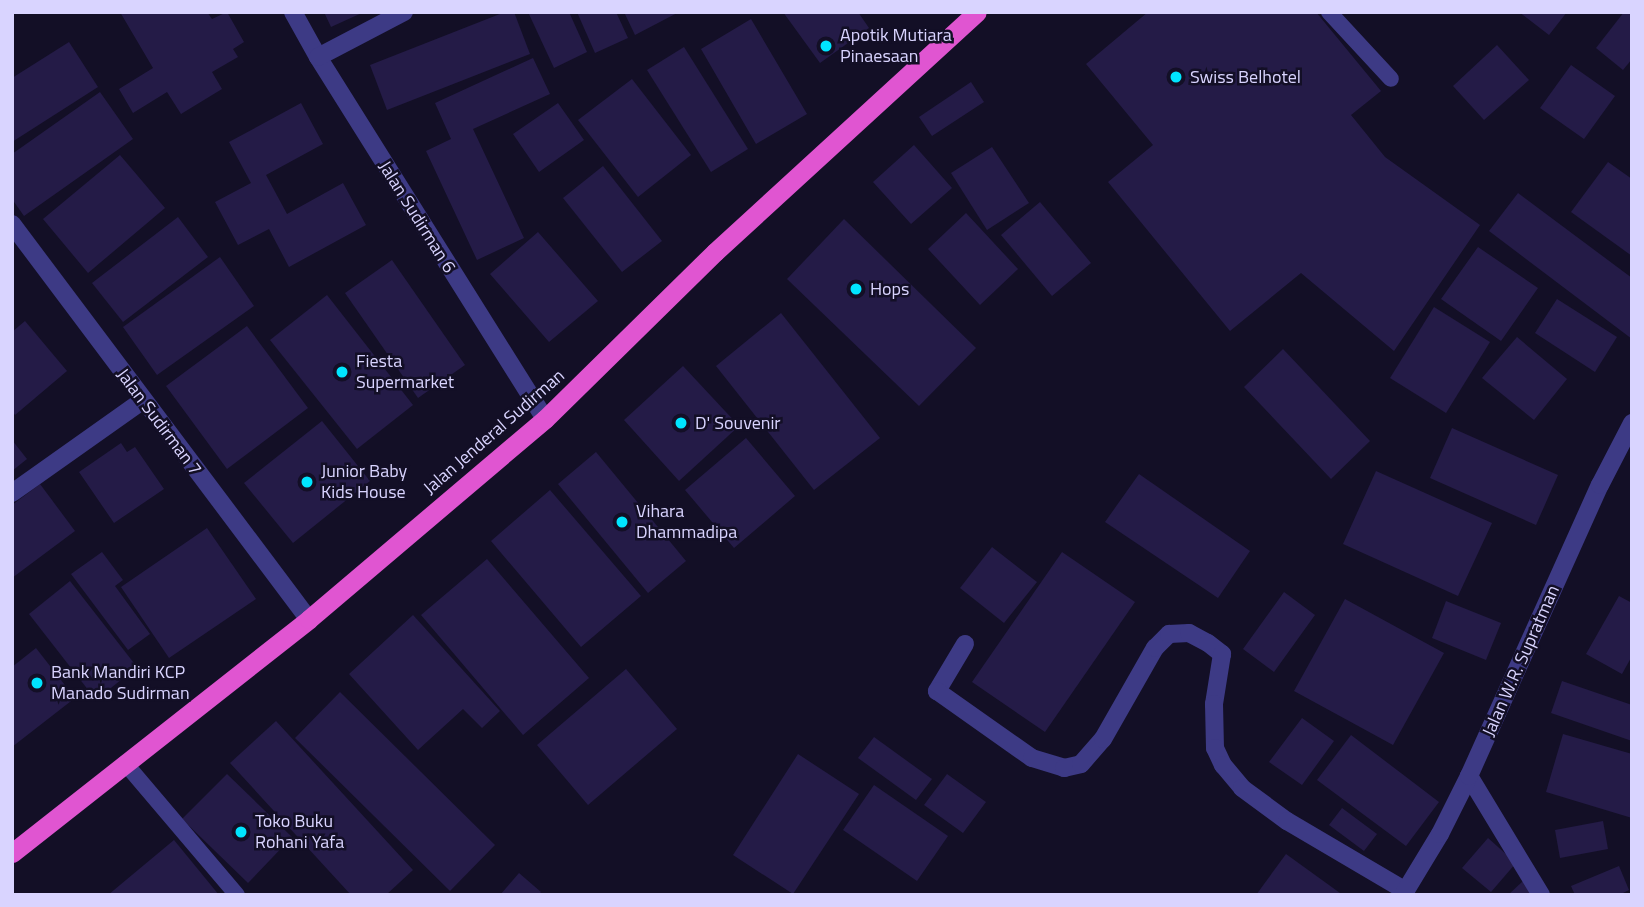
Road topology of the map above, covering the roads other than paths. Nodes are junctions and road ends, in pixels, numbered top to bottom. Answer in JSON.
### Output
{"nodes":[{"id":1,"x":293,"y":12,"type":"edge"},
{"id":2,"x":404,"y":12,"type":"edge"},
{"id":3,"x":1329,"y":12,"type":"edge"},
{"id":4,"x":973,"y":13,"type":"edge"},
{"id":5,"x":318,"y":57,"type":"junction"},
{"id":6,"x":1391,"y":79,"type":"dead end"},
{"id":7,"x":12,"y":224,"type":"edge"},
{"id":8,"x":142,"y":401,"type":"junction"},
{"id":9,"x":545,"y":419,"type":"junction"},
{"id":10,"x":1632,"y":423,"type":"edge"},
{"id":11,"x":12,"y":493,"type":"edge"},
{"id":12,"x":309,"y":619,"type":"junction"},
{"id":13,"x":965,"y":644,"type":"dead end"},
{"id":14,"x":125,"y":763,"type":"junction"},
{"id":15,"x":1469,"y":776,"type":"junction"},
{"id":16,"x":12,"y":853,"type":"edge"},
{"id":17,"x":1404,"y":893,"type":"edge"},
{"id":18,"x":237,"y":895,"type":"edge"},
{"id":19,"x":1542,"y":895,"type":"edge"}],
"edges":[{"from":1,"to":5,"type":"street","name":"Jalan Sudirman 6"},
{"from":2,"to":5,"type":"street"},
{"from":3,"to":6,"type":"lane"},
{"from":4,"to":9,"type":"highway","name":"Jalan Jenderal Sudirman"},
{"from":5,"to":9,"type":"street","name":"Jalan Sudirman 6"},
{"from":7,"to":8,"type":"street","name":"Jalan Sudirman 7"},
{"from":8,"to":11,"type":"street"},
{"from":8,"to":12,"type":"street","name":"Jalan Sudirman 7"},
{"from":9,"to":12,"type":"highway","name":"Jalan Jenderal Sudirman"},
{"from":10,"to":15,"type":"street","name":"Jalan W.R. Supratman"},
{"from":12,"to":14,"type":"highway","name":"Jalan Jenderal Sudirman"},
{"from":13,"to":17,"type":"street"},
{"from":14,"to":16,"type":"highway","name":"Jalan Jenderal Sudirman"},
{"from":14,"to":18,"type":"lane"},
{"from":15,"to":17,"type":"street","name":"Jalan W.R. Supratman"},
{"from":15,"to":19,"type":"street"}]}
